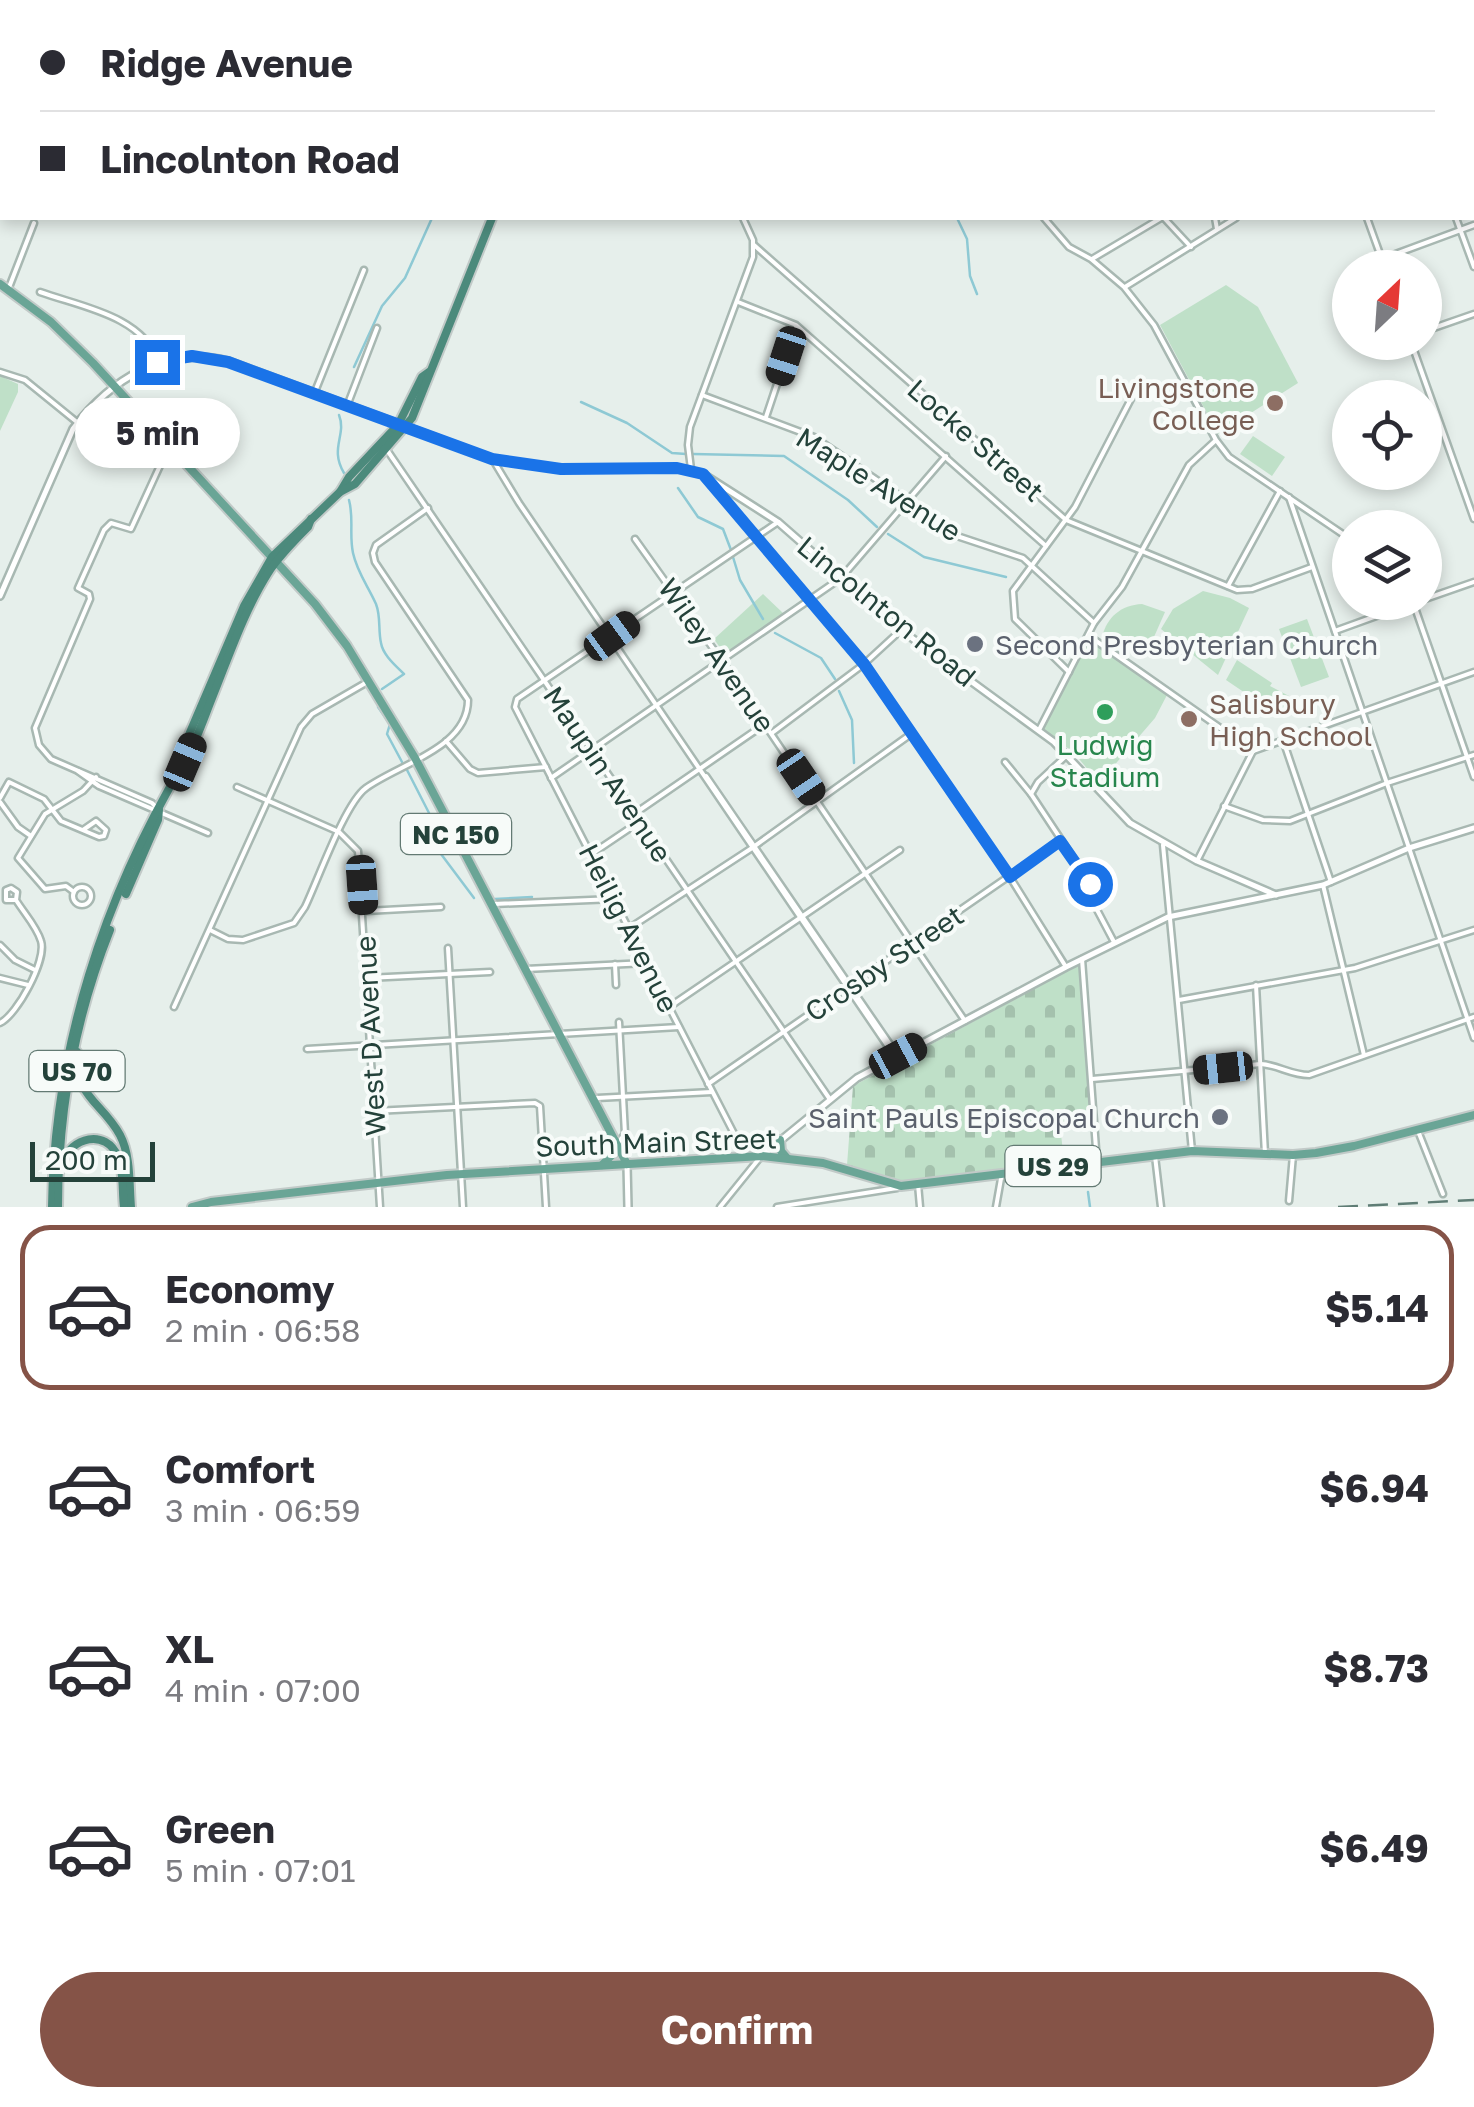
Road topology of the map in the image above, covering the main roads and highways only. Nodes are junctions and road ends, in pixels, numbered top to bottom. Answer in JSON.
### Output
{"nodes":[{"id":1,"x":491,"y":220,"type":"edge"},
{"id":2,"x":4,"y":287,"type":"edge"},
{"id":3,"x":402,"y":426,"type":"junction"},
{"id":4,"x":340,"y":492,"type":"junction"},
{"id":5,"x":274,"y":560,"type":"junction"},
{"id":6,"x":159,"y":810,"type":"junction"},
{"id":7,"x":113,"y":924,"type":"junction"},
{"id":8,"x":1474,"y":1115,"type":"edge"},
{"id":9,"x":780,"y":1140,"type":"road end"},
{"id":10,"x":616,"y":1143,"type":"junction"},
{"id":11,"x":787,"y":1158,"type":"junction"},
{"id":12,"x":627,"y":1164,"type":"junction"},
{"id":13,"x":602,"y":1166,"type":"junction"},
{"id":14,"x":212,"y":1204,"type":"edge"},
{"id":15,"x":56,"y":1207,"type":"edge"},
{"id":16,"x":128,"y":1207,"type":"edge"},
{"id":17,"x":192,"y":1207,"type":"edge"}],
"edges":[{"from":1,"to":3,"type":"highway","number":"US 70"},
{"from":2,"to":5,"type":"main road","number":"NC 150"},
{"from":3,"to":4,"type":"highway","number":"US 70"},
{"from":3,"to":4,"type":"highway","number":"US 70"},
{"from":4,"to":5,"type":"highway","number":"US 70"},
{"from":5,"to":6,"type":"highway","number":"US 70"},
{"from":5,"to":10,"type":"main road","number":"NC 150"},
{"from":6,"to":7,"type":"highway","number":"US 70"},
{"from":6,"to":15,"type":"highway","number":"US 70"},
{"from":7,"to":15,"type":"highway"},
{"from":7,"to":16,"type":"highway","number":"US 70"},
{"from":8,"to":11,"type":"main road","name":"South Main Street","number":"US 29"},
{"from":9,"to":11,"type":"main road"},
{"from":10,"to":12,"type":"main road","number":"NC 150"},
{"from":10,"to":13,"type":"main road"},
{"from":11,"to":12,"type":"main road","name":"South Main Street","number":"US 29"},
{"from":12,"to":13,"type":"main road","name":"South Main Street","number":"US 29"},
{"from":13,"to":14,"type":"main road","name":"South Main Street","number":"US 29"},
{"from":14,"to":17,"type":"main road","name":"South Main Street","number":"US 29"},
{"from":15,"to":16,"type":"highway"}]}
